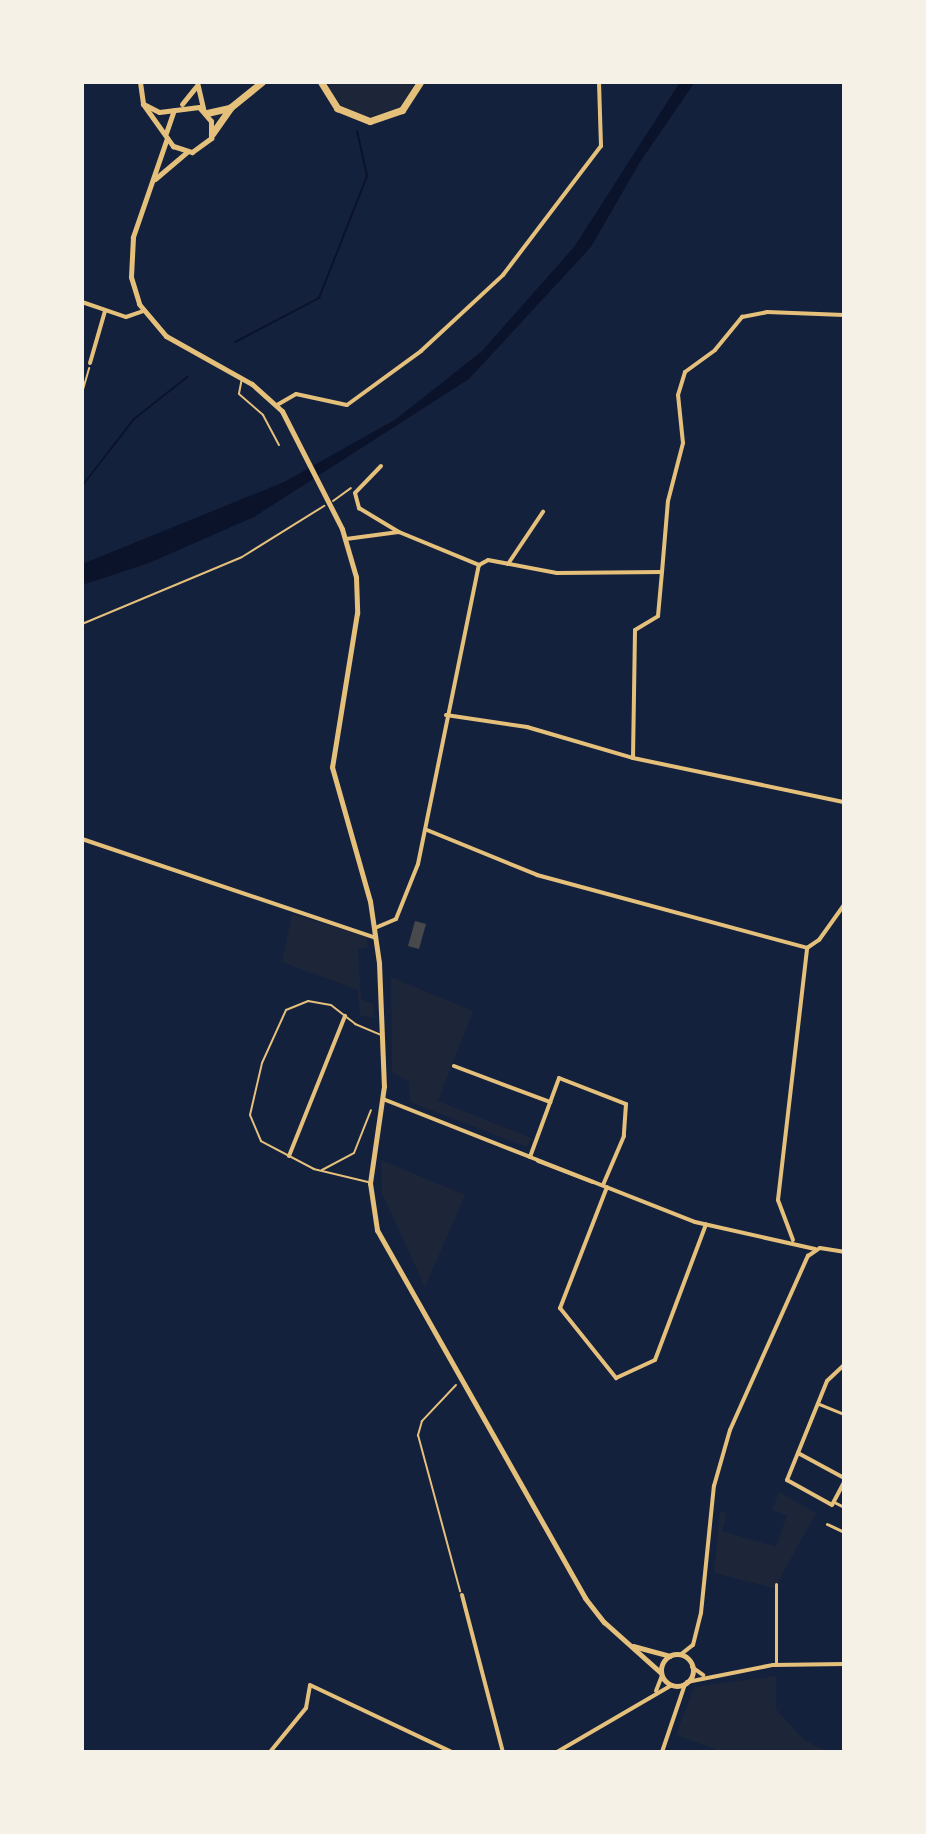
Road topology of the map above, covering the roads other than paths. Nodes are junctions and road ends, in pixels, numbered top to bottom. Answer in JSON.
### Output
{"nodes":[{"id":1,"x":140,"y":82,"type":"edge"},
{"id":2,"x":262,"y":82,"type":"edge"},
{"id":3,"x":321,"y":82,"type":"edge"},
{"id":4,"x":420,"y":82,"type":"edge"},
{"id":5,"x":599,"y":82,"type":"edge"},
{"id":6,"x":197,"y":84,"type":"edge"},
{"id":7,"x":143,"y":104,"type":"junction"},
{"id":8,"x":231,"y":107,"type":"junction"},
{"id":9,"x":178,"y":108,"type":"junction"},
{"id":10,"x":205,"y":111,"type":"junction"},
{"id":11,"x":212,"y":134,"type":"junction"},
{"id":12,"x":167,"y":137,"type":"junction"},
{"id":13,"x":187,"y":152,"type":"junction"},
{"id":14,"x":152,"y":182,"type":"junction"},
{"id":15,"x":82,"y":302,"type":"edge"},
{"id":16,"x":105,"y":311,"type":"junction"},
{"id":17,"x":143,"y":311,"type":"junction"},
{"id":18,"x":844,"y":315,"type":"edge"},
{"id":19,"x":90,"y":363,"type":"road end"},
{"id":20,"x":242,"y":378,"type":"junction"},
{"id":21,"x":277,"y":405,"type":"junction"},
{"id":22,"x":279,"y":445,"type":"dead end"},
{"id":23,"x":381,"y":466,"type":"dead end"},
{"id":24,"x":543,"y":512,"type":"dead end"},
{"id":25,"x":399,"y":532,"type":"junction"},
{"id":26,"x":346,"y":539,"type":"junction"},
{"id":27,"x":508,"y":564,"type":"junction"},
{"id":28,"x":479,"y":565,"type":"junction"},
{"id":29,"x":662,"y":572,"type":"junction"},
{"id":30,"x":446,"y":715,"type":"junction"},
{"id":31,"x":633,"y":758,"type":"junction"},
{"id":32,"x":844,"y":802,"type":"edge"},
{"id":33,"x":427,"y":830,"type":"junction"},
{"id":34,"x":82,"y":839,"type":"edge"},
{"id":35,"x":844,"y":905,"type":"edge"},
{"id":36,"x":375,"y":928,"type":"junction"},
{"id":37,"x":376,"y":938,"type":"junction"},
{"id":38,"x":807,"y":948,"type":"junction"},
{"id":39,"x":345,"y":1016,"type":"junction"},
{"id":40,"x":382,"y":1035,"type":"junction"},
{"id":41,"x":454,"y":1066,"type":"dead end"},
{"id":42,"x":383,"y":1099,"type":"junction"},
{"id":43,"x":550,"y":1102,"type":"junction"},
{"id":44,"x":371,"y":1110,"type":"dead end"},
{"id":45,"x":289,"y":1156,"type":"junction"},
{"id":46,"x":530,"y":1157,"type":"junction"},
{"id":47,"x":321,"y":1170,"type":"junction"},
{"id":48,"x":370,"y":1183,"type":"junction"},
{"id":49,"x":605,"y":1186,"type":"junction"},
{"id":50,"x":706,"y":1224,"type":"junction"},
{"id":51,"x":793,"y":1240,"type":"junction"},
{"id":52,"x":815,"y":1249,"type":"junction"},
{"id":53,"x":844,"y":1252,"type":"edge"},
{"id":54,"x":844,"y":1365,"type":"edge"},
{"id":55,"x":819,"y":1404,"type":"junction"},
{"id":56,"x":844,"y":1414,"type":"edge"},
{"id":57,"x":798,"y":1453,"type":"junction"},
{"id":58,"x":844,"y":1480,"type":"edge"},
{"id":59,"x":834,"y":1502,"type":"junction"},
{"id":60,"x":844,"y":1507,"type":"edge"},
{"id":61,"x":827,"y":1524,"type":"dead end"},
{"id":62,"x":844,"y":1532,"type":"edge"},
{"id":63,"x":776,"y":1584,"type":"dead end"},
{"id":64,"x":462,"y":1595,"type":"road end"},
{"id":65,"x":629,"y":1645,"type":"junction"},
{"id":66,"x":680,"y":1655,"type":"junction"},
{"id":67,"x":671,"y":1656,"type":"junction"},
{"id":68,"x":844,"y":1664,"type":"edge"},
{"id":69,"x":776,"y":1665,"type":"junction"},
{"id":70,"x":692,"y":1667,"type":"junction"},
{"id":71,"x":661,"y":1674,"type":"junction"},
{"id":72,"x":705,"y":1676,"type":"junction"},
{"id":73,"x":686,"y":1683,"type":"junction"},
{"id":74,"x":672,"y":1685,"type":"junction"},
{"id":75,"x":655,"y":1692,"type":"junction"},
{"id":76,"x":270,"y":1752,"type":"edge"},
{"id":77,"x":452,"y":1752,"type":"edge"},
{"id":78,"x":503,"y":1752,"type":"edge"},
{"id":79,"x":557,"y":1752,"type":"edge"},
{"id":80,"x":662,"y":1752,"type":"edge"}],
"edges":[{"from":1,"to":7,"type":"street"},
{"from":2,"to":8,"type":"highway"},
{"from":3,"to":4,"type":"highway"},
{"from":5,"to":21,"type":"street"},
{"from":6,"to":9,"type":"street"},
{"from":6,"to":10,"type":"street"},
{"from":7,"to":9,"type":"street"},
{"from":7,"to":12,"type":"street"},
{"from":8,"to":10,"type":"highway"},
{"from":8,"to":11,"type":"highway"},
{"from":9,"to":10,"type":"street"},
{"from":9,"to":12,"type":"street"},
{"from":10,"to":11,"type":"street"},
{"from":11,"to":13,"type":"street"},
{"from":12,"to":13,"type":"street"},
{"from":12,"to":14,"type":"street"},
{"from":13,"to":14,"type":"street"},
{"from":14,"to":17,"type":"street"},
{"from":15,"to":16,"type":"street"},
{"from":16,"to":17,"type":"street"},
{"from":16,"to":19,"type":"street"},
{"from":17,"to":20,"type":"street"},
{"from":18,"to":29,"type":"street"},
{"from":20,"to":21,"type":"street"},
{"from":20,"to":22,"type":"lane"},
{"from":21,"to":26,"type":"street"},
{"from":23,"to":25,"type":"street"},
{"from":24,"to":27,"type":"street"},
{"from":25,"to":26,"type":"street"},
{"from":25,"to":28,"type":"street"},
{"from":26,"to":36,"type":"street"},
{"from":27,"to":28,"type":"street"},
{"from":27,"to":29,"type":"street"},
{"from":28,"to":30,"type":"street"},
{"from":29,"to":31,"type":"street"},
{"from":30,"to":31,"type":"street"},
{"from":30,"to":33,"type":"street"},
{"from":31,"to":32,"type":"street"},
{"from":33,"to":36,"type":"street"},
{"from":33,"to":38,"type":"street"},
{"from":34,"to":37,"type":"street"},
{"from":35,"to":38,"type":"street"},
{"from":36,"to":37,"type":"street"},
{"from":37,"to":40,"type":"street"},
{"from":38,"to":51,"type":"street"},
{"from":39,"to":40,"type":"lane"},
{"from":39,"to":45,"type":"street"},
{"from":39,"to":45,"type":"lane"},
{"from":40,"to":42,"type":"street"},
{"from":41,"to":43,"type":"street"},
{"from":42,"to":46,"type":"street"},
{"from":42,"to":48,"type":"street"},
{"from":43,"to":46,"type":"street"},
{"from":43,"to":49,"type":"street"},
{"from":44,"to":47,"type":"lane"},
{"from":45,"to":47,"type":"lane"},
{"from":46,"to":49,"type":"street"},
{"from":47,"to":48,"type":"lane"},
{"from":48,"to":65,"type":"street"},
{"from":49,"to":50,"type":"street"},
{"from":49,"to":50,"type":"street"},
{"from":50,"to":51,"type":"street"},
{"from":51,"to":52,"type":"street"},
{"from":52,"to":53,"type":"street"},
{"from":52,"to":66,"type":"street"},
{"from":54,"to":55,"type":"street"},
{"from":55,"to":56,"type":"street"},
{"from":55,"to":57,"type":"street"},
{"from":57,"to":58,"type":"street"},
{"from":57,"to":59,"type":"street"},
{"from":58,"to":59,"type":"street"},
{"from":59,"to":60,"type":"street"},
{"from":61,"to":62,"type":"street"},
{"from":63,"to":69,"type":"street"},
{"from":64,"to":78,"type":"street"},
{"from":65,"to":67,"type":"street"},
{"from":65,"to":71,"type":"street"},
{"from":66,"to":67,"type":"street"},
{"from":66,"to":70,"type":"street"},
{"from":67,"to":71,"type":"street"},
{"from":68,"to":69,"type":"street"},
{"from":69,"to":72,"type":"street"},
{"from":70,"to":72,"type":"street"},
{"from":70,"to":73,"type":"street"},
{"from":71,"to":74,"type":"street"},
{"from":71,"to":75,"type":"street"},
{"from":72,"to":73,"type":"street"},
{"from":73,"to":74,"type":"street"},
{"from":73,"to":80,"type":"street"},
{"from":74,"to":75,"type":"street"},
{"from":75,"to":79,"type":"street"},
{"from":76,"to":77,"type":"street"}]}
